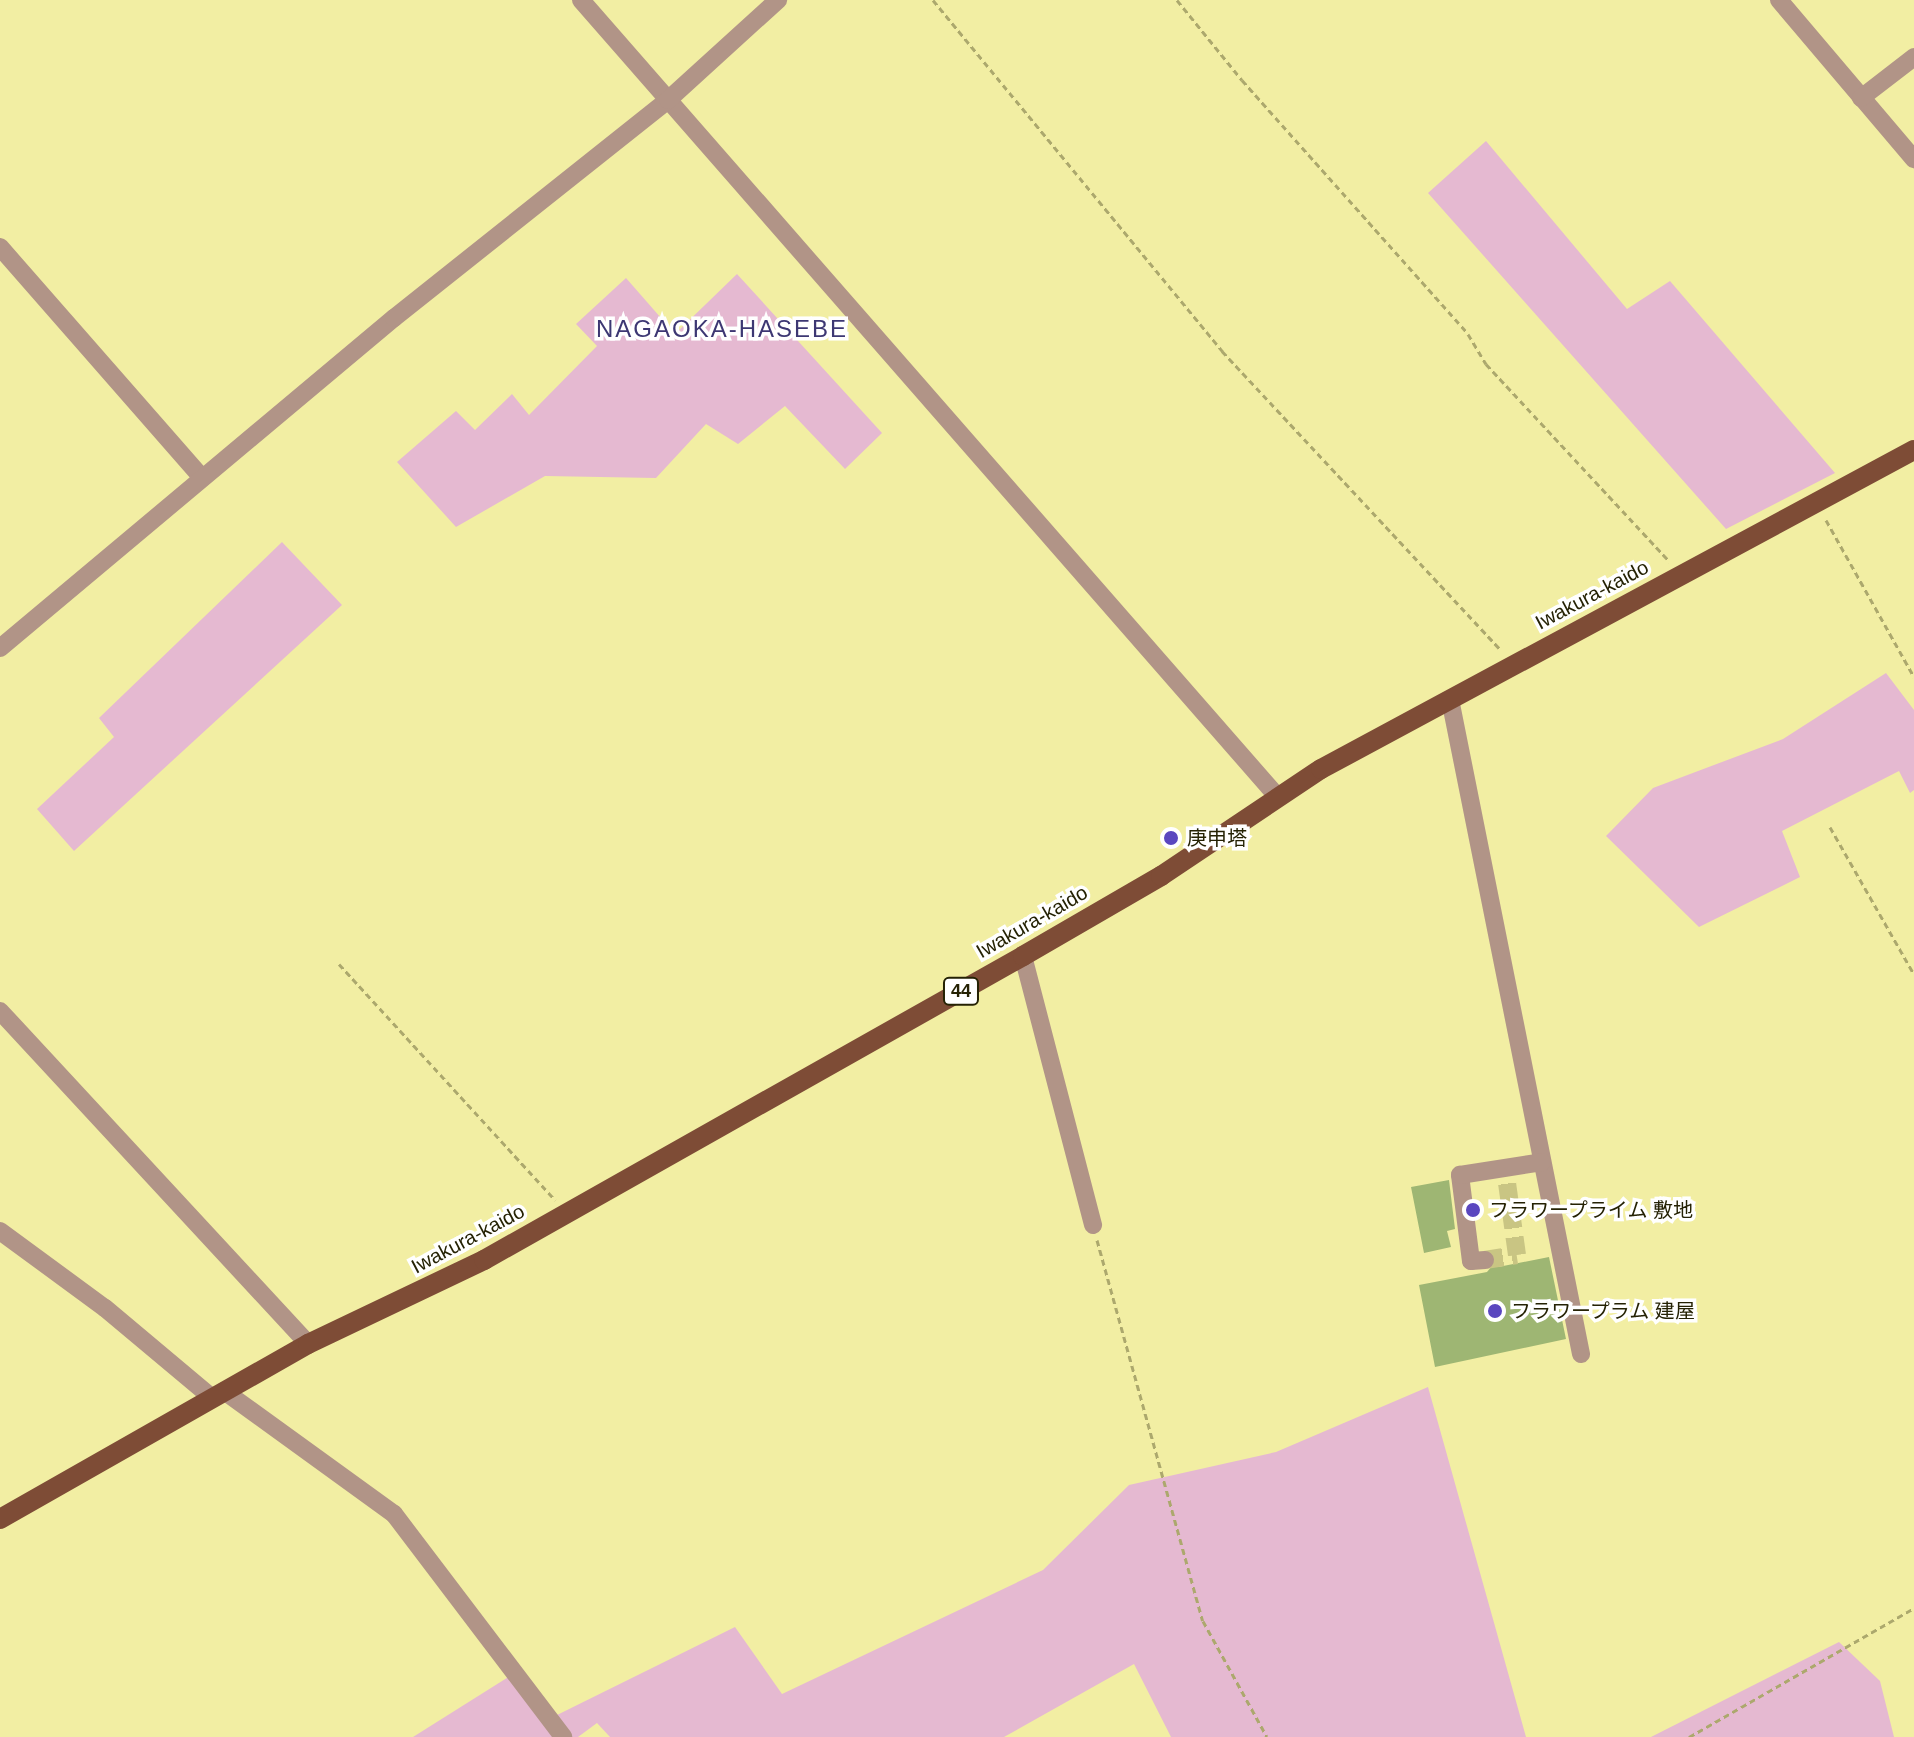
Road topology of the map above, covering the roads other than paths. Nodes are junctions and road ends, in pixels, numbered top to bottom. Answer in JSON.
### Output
{"nodes":[{"id":1,"x":581,"y":0,"type":"edge"},
{"id":2,"x":778,"y":0,"type":"edge"},
{"id":3,"x":1779,"y":0,"type":"edge"},
{"id":4,"x":1914,"y":57,"type":"edge"},
{"id":5,"x":1861,"y":98,"type":"junction"},
{"id":6,"x":668,"y":100,"type":"junction"},
{"id":7,"x":1914,"y":159,"type":"edge"},
{"id":8,"x":0,"y":247,"type":"edge"},
{"id":9,"x":1914,"y":450,"type":"edge"},
{"id":10,"x":202,"y":478,"type":"junction"},
{"id":11,"x":0,"y":648,"type":"edge"},
{"id":12,"x":1450,"y":699,"type":"junction"},
{"id":13,"x":1276,"y":795,"type":"junction"},
{"id":14,"x":1023,"y":956,"type":"junction"},
{"id":15,"x":0,"y":1011,"type":"edge"},
{"id":16,"x":1542,"y":1162,"type":"junction"},
{"id":17,"x":1093,"y":1225,"type":"road end"},
{"id":18,"x":0,"y":1231,"type":"edge"},
{"id":19,"x":1485,"y":1260,"type":"dead end"},
{"id":20,"x":308,"y":1344,"type":"junction"},
{"id":21,"x":1581,"y":1354,"type":"dead end"},
{"id":22,"x":217,"y":1394,"type":"junction"},
{"id":23,"x":0,"y":1519,"type":"edge"},
{"id":24,"x":563,"y":1737,"type":"edge"}],
"edges":[{"from":1,"to":6,"type":"street"},
{"from":2,"to":6,"type":"street"},
{"from":3,"to":5,"type":"street"},
{"from":4,"to":5,"type":"street"},
{"from":5,"to":7,"type":"street"},
{"from":6,"to":10,"type":"street"},
{"from":6,"to":13,"type":"street"},
{"from":8,"to":10,"type":"street"},
{"from":9,"to":12,"type":"main road","name":"Iwakura-kaido","number":"44"},
{"from":10,"to":11,"type":"street"},
{"from":12,"to":13,"type":"main road","name":"Iwakura-kaido","number":"44"},
{"from":12,"to":16,"type":"street"},
{"from":13,"to":14,"type":"main road","name":"Iwakura-kaido","number":"44"},
{"from":14,"to":17,"type":"street"},
{"from":14,"to":20,"type":"main road","name":"Iwakura-kaido","number":"44"},
{"from":15,"to":20,"type":"street"},
{"from":16,"to":19,"type":"street"},
{"from":16,"to":21,"type":"street"},
{"from":18,"to":22,"type":"street"},
{"from":20,"to":22,"type":"main road","name":"Iwakura-kaido","number":"44"},
{"from":22,"to":23,"type":"main road","name":"Iwakura-kaido","number":"44"},
{"from":22,"to":24,"type":"street"}]}
